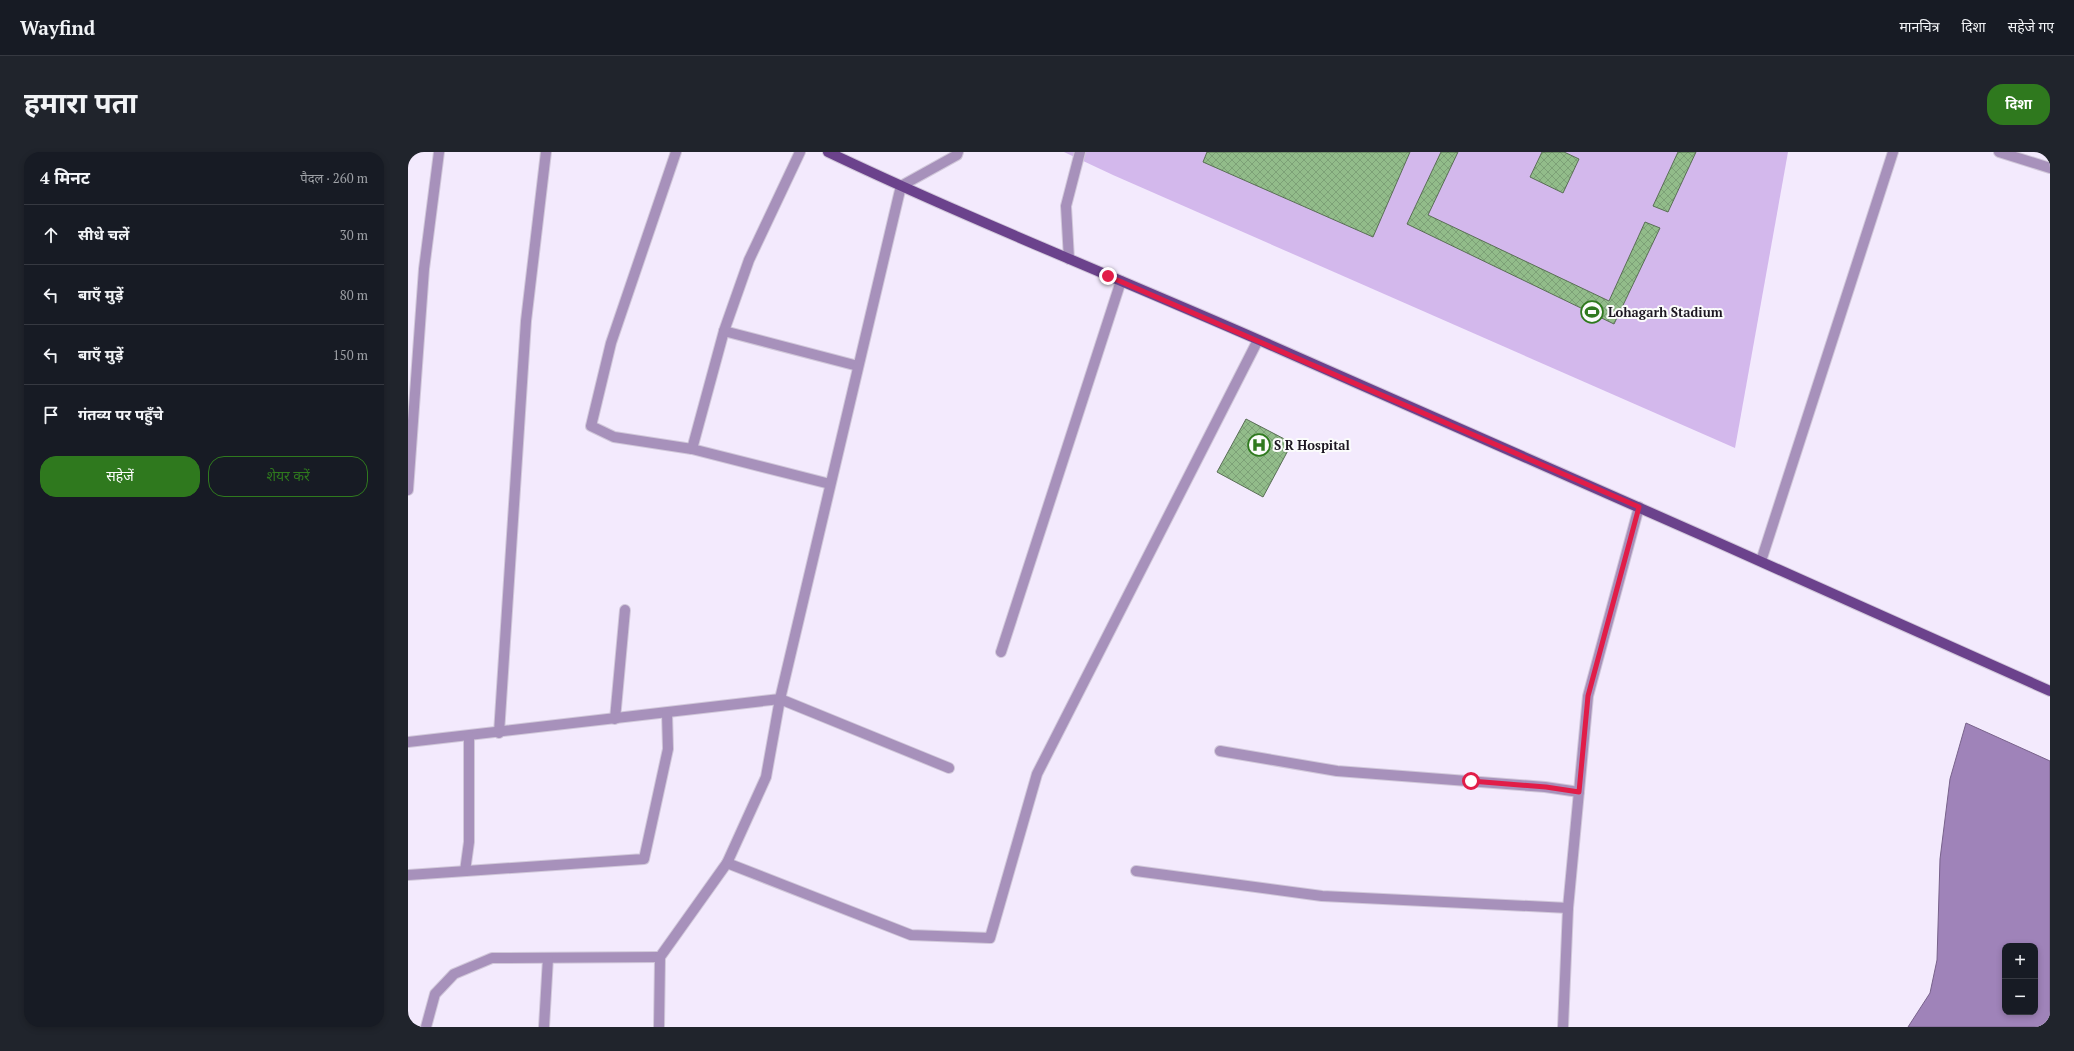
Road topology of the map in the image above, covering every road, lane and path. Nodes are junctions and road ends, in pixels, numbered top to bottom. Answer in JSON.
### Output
{"nodes":[{"id":1,"x":439,"y":152,"type":"edge"},
{"id":2,"x":546,"y":152,"type":"edge"},
{"id":3,"x":676,"y":152,"type":"edge"},
{"id":4,"x":800,"y":152,"type":"edge"},
{"id":5,"x":828,"y":152,"type":"edge"},
{"id":6,"x":958,"y":152,"type":"edge"},
{"id":7,"x":1080,"y":152,"type":"edge"},
{"id":8,"x":1893,"y":152,"type":"edge"},
{"id":9,"x":1999,"y":152,"type":"edge"},
{"id":10,"x":2050,"y":168,"type":"edge"},
{"id":11,"x":900,"y":186,"type":"junction"},
{"id":12,"x":1069,"y":259,"type":"junction"},
{"id":13,"x":1121,"y":281,"type":"junction"},
{"id":14,"x":724,"y":331,"type":"junction"},
{"id":15,"x":1258,"y":340,"type":"junction"},
{"id":16,"x":858,"y":366,"type":"junction"},
{"id":17,"x":692,"y":450,"type":"junction"},
{"id":18,"x":830,"y":484,"type":"junction"},
{"id":19,"x":408,"y":490,"type":"edge"},
{"id":20,"x":1639,"y":507,"type":"junction"},
{"id":21,"x":1762,"y":561,"type":"junction"},
{"id":22,"x":625,"y":610,"type":"dead end"},
{"id":23,"x":1001,"y":652,"type":"dead end"},
{"id":24,"x":2050,"y":691,"type":"edge"},
{"id":25,"x":780,"y":700,"type":"junction"},
{"id":26,"x":667,"y":713,"type":"junction"},
{"id":27,"x":615,"y":719,"type":"junction"},
{"id":28,"x":499,"y":733,"type":"junction"},
{"id":29,"x":469,"y":736,"type":"junction"},
{"id":30,"x":408,"y":742,"type":"edge"},
{"id":31,"x":1220,"y":752,"type":"dead end"},
{"id":32,"x":949,"y":768,"type":"dead end"},
{"id":33,"x":1579,"y":792,"type":"junction"},
{"id":34,"x":727,"y":863,"type":"junction"},
{"id":35,"x":465,"y":871,"type":"junction"},
{"id":36,"x":1136,"y":871,"type":"dead end"},
{"id":37,"x":408,"y":875,"type":"edge"},
{"id":38,"x":1568,"y":908,"type":"junction"},
{"id":39,"x":660,"y":957,"type":"junction"},
{"id":40,"x":548,"y":958,"type":"junction"},
{"id":41,"x":426,"y":1027,"type":"edge"},
{"id":42,"x":544,"y":1027,"type":"edge"},
{"id":43,"x":659,"y":1027,"type":"edge"},
{"id":44,"x":1563,"y":1027,"type":"edge"}],
"edges":[{"from":1,"to":19,"type":"street"},
{"from":2,"to":28,"type":"street"},
{"from":3,"to":17,"type":"street"},
{"from":4,"to":14,"type":"street"},
{"from":5,"to":11,"type":"main road"},
{"from":6,"to":11,"type":"street"},
{"from":7,"to":12,"type":"street"},
{"from":8,"to":21,"type":"street"},
{"from":9,"to":10,"type":"street"},
{"from":11,"to":12,"type":"main road"},
{"from":11,"to":16,"type":"street"},
{"from":12,"to":13,"type":"main road"},
{"from":13,"to":15,"type":"main road"},
{"from":13,"to":23,"type":"street"},
{"from":14,"to":16,"type":"street"},
{"from":14,"to":17,"type":"street"},
{"from":15,"to":20,"type":"main road"},
{"from":15,"to":34,"type":"street"},
{"from":16,"to":18,"type":"street"},
{"from":17,"to":18,"type":"street"},
{"from":18,"to":25,"type":"street"},
{"from":20,"to":21,"type":"main road"},
{"from":20,"to":33,"type":"street"},
{"from":21,"to":24,"type":"main road"},
{"from":22,"to":27,"type":"street"},
{"from":25,"to":26,"type":"street"},
{"from":25,"to":32,"type":"street"},
{"from":25,"to":34,"type":"street"},
{"from":26,"to":27,"type":"street"},
{"from":26,"to":35,"type":"street"},
{"from":27,"to":28,"type":"street"},
{"from":28,"to":29,"type":"street"},
{"from":29,"to":30,"type":"street"},
{"from":29,"to":35,"type":"street"},
{"from":31,"to":33,"type":"street"},
{"from":33,"to":38,"type":"street"},
{"from":34,"to":39,"type":"street"},
{"from":35,"to":37,"type":"street"},
{"from":36,"to":38,"type":"street"},
{"from":38,"to":44,"type":"street"},
{"from":39,"to":40,"type":"street"},
{"from":39,"to":43,"type":"street"},
{"from":40,"to":41,"type":"street"},
{"from":40,"to":42,"type":"street"}]}
